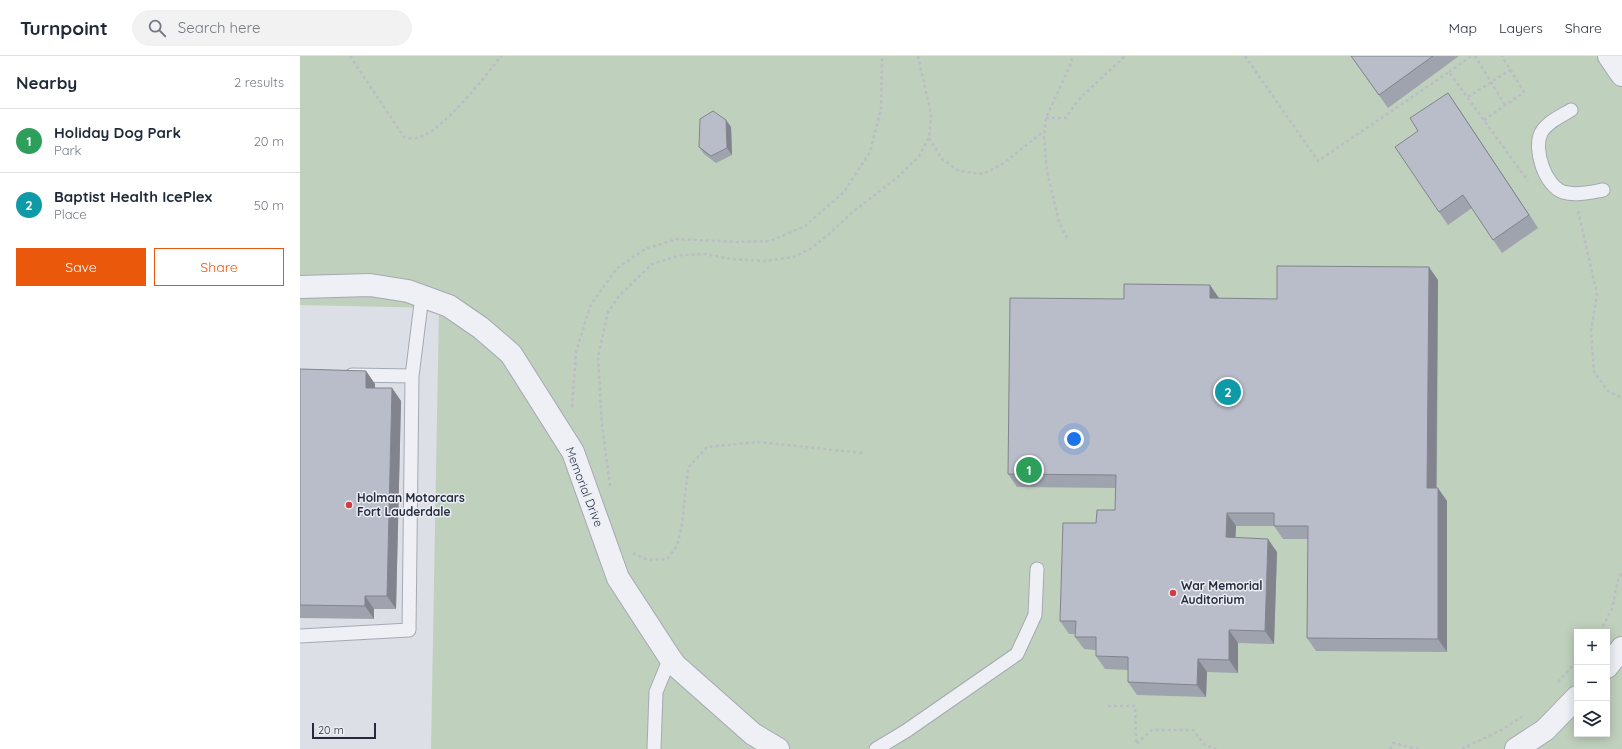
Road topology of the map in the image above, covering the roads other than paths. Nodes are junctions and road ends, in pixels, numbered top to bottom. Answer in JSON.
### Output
{"nodes":[{"id":1,"x":1609,"y":56,"type":"edge"},
{"id":2,"x":1622,"y":75,"type":"edge"},
{"id":3,"x":1571,"y":110,"type":"dead end"},
{"id":4,"x":1603,"y":190,"type":"dead end"},
{"id":5,"x":300,"y":287,"type":"edge"},
{"id":6,"x":422,"y":296,"type":"junction"},
{"id":7,"x":340,"y":374,"type":"edge"},
{"id":8,"x":412,"y":376,"type":"junction"},
{"id":9,"x":1037,"y":568,"type":"dead end"},
{"id":10,"x":300,"y":636,"type":"edge"},
{"id":11,"x":1622,"y":648,"type":"edge"},
{"id":12,"x":670,"y":658,"type":"junction"},
{"id":13,"x":1609,"y":665,"type":"edge"},
{"id":14,"x":1574,"y":701,"type":"edge"},
{"id":15,"x":654,"y":749,"type":"edge"},
{"id":16,"x":778,"y":749,"type":"edge"},
{"id":17,"x":876,"y":749,"type":"edge"},
{"id":18,"x":1516,"y":749,"type":"edge"}],
"edges":[{"from":1,"to":2,"type":"street"},
{"from":3,"to":4,"type":"lane"},
{"from":5,"to":6,"type":"street","name":"Memorial Drive"},
{"from":6,"to":8,"type":"lane"},
{"from":6,"to":12,"type":"street","name":"Memorial Drive"},
{"from":7,"to":8,"type":"lane"},
{"from":8,"to":10,"type":"lane"},
{"from":9,"to":17,"type":"lane"},
{"from":11,"to":13,"type":"street"},
{"from":12,"to":15,"type":"lane"},
{"from":12,"to":16,"type":"street","name":"Memorial Drive"},
{"from":14,"to":18,"type":"street"}]}
